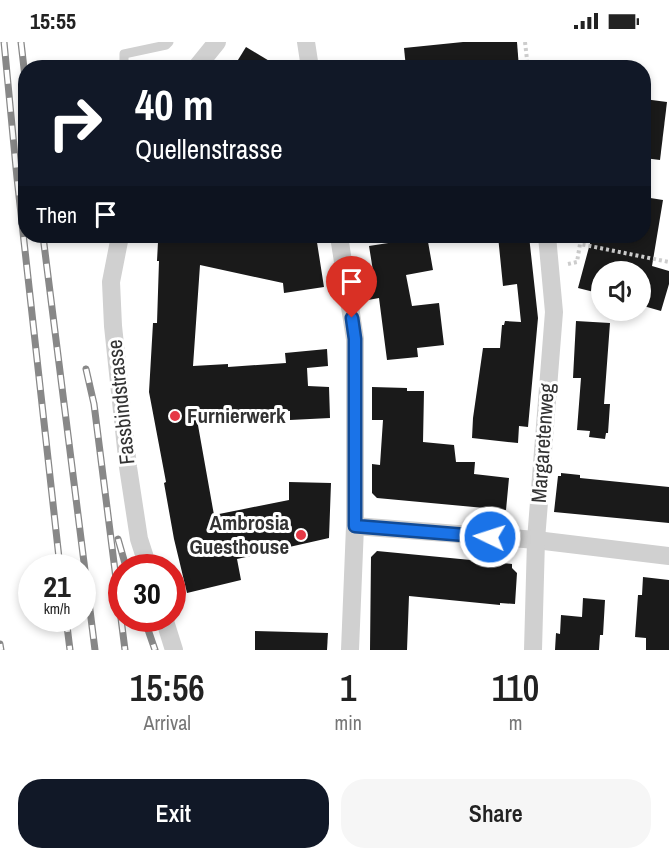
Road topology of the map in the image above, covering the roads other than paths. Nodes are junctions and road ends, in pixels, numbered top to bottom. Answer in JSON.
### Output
{"nodes":[{"id":1,"x":169,"y":42,"type":"edge"},
{"id":2,"x":217,"y":42,"type":"edge"},
{"id":3,"x":306,"y":42,"type":"edge"},
{"id":4,"x":124,"y":60,"type":"edge"},
{"id":5,"x":200,"y":60,"type":"edge"},
{"id":6,"x":309,"y":60,"type":"edge"},
{"id":7,"x":119,"y":243,"type":"edge"},
{"id":8,"x":340,"y":243,"type":"edge"},
{"id":9,"x":548,"y":243,"type":"edge"},
{"id":10,"x":355,"y":526,"type":"junction"},
{"id":11,"x":536,"y":540,"type":"junction"},
{"id":12,"x":143,"y":554,"type":"edge"},
{"id":13,"x":669,"y":556,"type":"edge"},
{"id":14,"x":168,"y":632,"type":"edge"},
{"id":15,"x":174,"y":650,"type":"edge"},
{"id":16,"x":350,"y":650,"type":"edge"},
{"id":17,"x":533,"y":650,"type":"edge"}],
"edges":[{"from":1,"to":4,"type":"lane"},
{"from":2,"to":5,"type":"street"},
{"from":3,"to":6,"type":"street"},
{"from":7,"to":12,"type":"street","name":"Fassbindstrasse"},
{"from":8,"to":10,"type":"street"},
{"from":9,"to":11,"type":"street","name":"Margaretenweg"},
{"from":10,"to":11,"type":"street"},
{"from":10,"to":16,"type":"street"},
{"from":11,"to":13,"type":"street"},
{"from":11,"to":17,"type":"street","name":"Margaretenweg"},
{"from":14,"to":15,"type":"street"}]}
